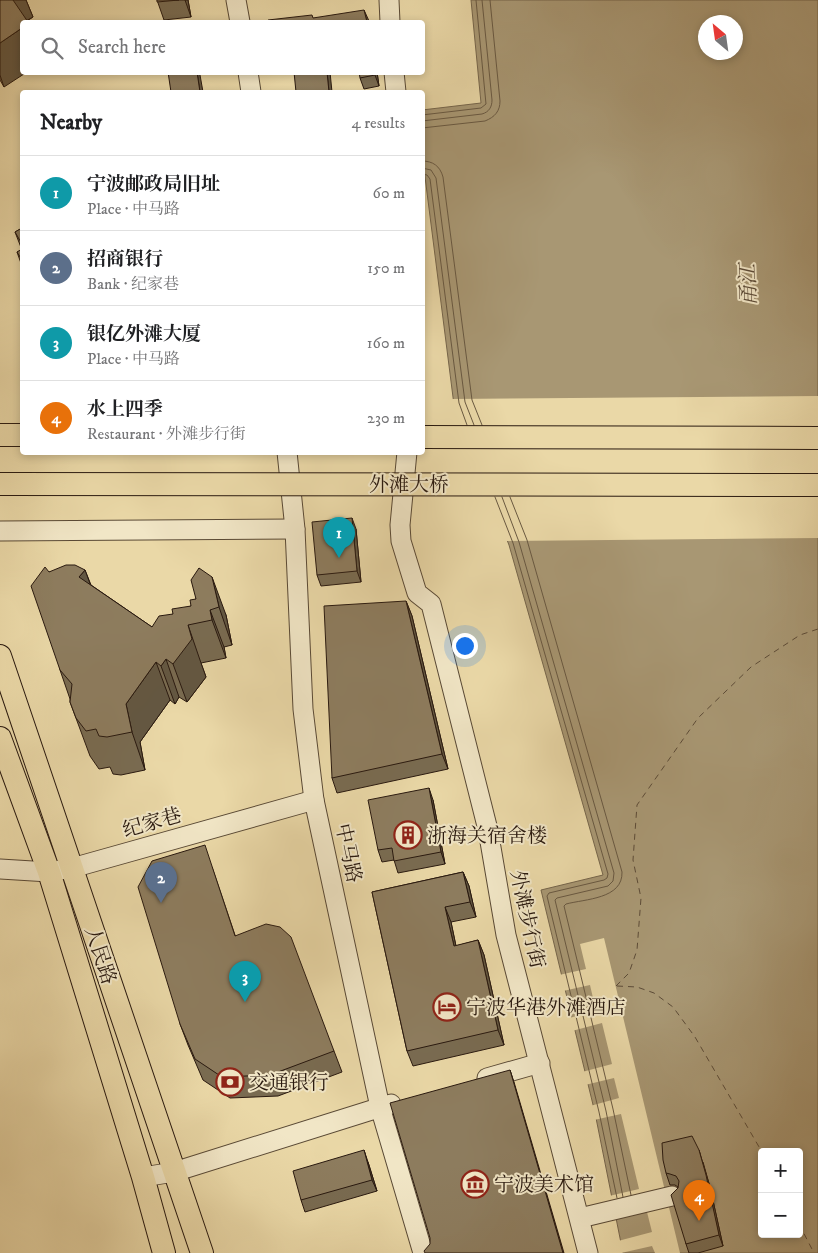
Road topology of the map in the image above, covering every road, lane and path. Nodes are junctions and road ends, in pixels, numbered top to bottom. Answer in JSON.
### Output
{"nodes":[{"id":1,"x":236,"y":0,"type":"edge"},
{"id":2,"x":389,"y":0,"type":"edge"},
{"id":3,"x":240,"y":20,"type":"edge"},
{"id":4,"x":390,"y":20,"type":"edge"},
{"id":5,"x":248,"y":75,"type":"edge"},
{"id":6,"x":394,"y":75,"type":"edge"},
{"id":7,"x":251,"y":90,"type":"edge"},
{"id":8,"x":396,"y":90,"type":"edge"},
{"id":9,"x":20,"y":425,"type":"edge"},
{"id":10,"x":0,"y":426,"type":"edge"},
{"id":11,"x":0,"y":435,"type":"edge"},
{"id":12,"x":20,"y":435,"type":"edge"},
{"id":13,"x":425,"y":437,"type":"edge"},
{"id":14,"x":818,"y":438,"type":"edge"},
{"id":15,"x":287,"y":455,"type":"edge"},
{"id":16,"x":408,"y":455,"type":"edge"},
{"id":17,"x":0,"y":484,"type":"edge"},
{"id":18,"x":818,"y":485,"type":"edge"},
{"id":19,"x":295,"y":529,"type":"junction"},
{"id":20,"x":0,"y":531,"type":"edge"},
{"id":21,"x":0,"y":656,"type":"edge"},
{"id":22,"x":0,"y":738,"type":"edge"},
{"id":23,"x":314,"y":800,"type":"junction"},
{"id":24,"x":72,"y":868,"type":"junction"},
{"id":25,"x":0,"y":869,"type":"edge"},
{"id":26,"x":49,"y":872,"type":"junction"},
{"id":27,"x":540,"y":1063,"type":"junction"},
{"id":28,"x":474,"y":1081,"type":"edge"},
{"id":29,"x":408,"y":1100,"type":"edge"},
{"id":30,"x":380,"y":1107,"type":"junction"},
{"id":31,"x":174,"y":1172,"type":"junction"},
{"id":32,"x":143,"y":1176,"type":"junction"},
{"id":33,"x":672,"y":1196,"type":"edge"},
{"id":34,"x":580,"y":1218,"type":"junction"},
{"id":35,"x":164,"y":1253,"type":"edge"},
{"id":36,"x":202,"y":1253,"type":"edge"},
{"id":37,"x":423,"y":1253,"type":"edge"},
{"id":38,"x":588,"y":1253,"type":"edge"}],
"edges":[{"from":1,"to":3,"type":"street"},
{"from":2,"to":4,"type":"street"},
{"from":5,"to":7,"type":"street"},
{"from":6,"to":8,"type":"street"},
{"from":9,"to":10,"type":"street"},
{"from":11,"to":12,"type":"main road"},
{"from":13,"to":14,"type":"main road"},
{"from":15,"to":19,"type":"street","name":"中马路"},
{"from":16,"to":27,"type":"street","name":"外滩步行街"},
{"from":17,"to":18,"type":"main road","name":"外滩大桥","bridge":true},
{"from":19,"to":20,"type":"street"},
{"from":19,"to":23,"type":"street","name":"中马路"},
{"from":21,"to":24,"type":"main road","name":"人民路"},
{"from":22,"to":26,"type":"main road","name":"人民路"},
{"from":23,"to":24,"type":"street","name":"纪家巷"},
{"from":23,"to":30,"type":"street","name":"中马路"},
{"from":24,"to":26,"type":"street","name":"纪家巷"},
{"from":24,"to":31,"type":"main road","name":"人民路"},
{"from":25,"to":26,"type":"street","name":"纪家巷"},
{"from":26,"to":32,"type":"main road","name":"人民路"},
{"from":27,"to":28,"type":"street"},
{"from":27,"to":34,"type":"street","name":"外滩步行街"},
{"from":29,"to":30,"type":"street"},
{"from":30,"to":31,"type":"street"},
{"from":30,"to":37,"type":"street","name":"中马路"},
{"from":31,"to":32,"type":"street"},
{"from":31,"to":36,"type":"main road","name":"人民路"},
{"from":32,"to":35,"type":"main road","name":"人民路"},
{"from":33,"to":34,"type":"street"},
{"from":34,"to":38,"type":"street","name":"外滩步行街"}]}
